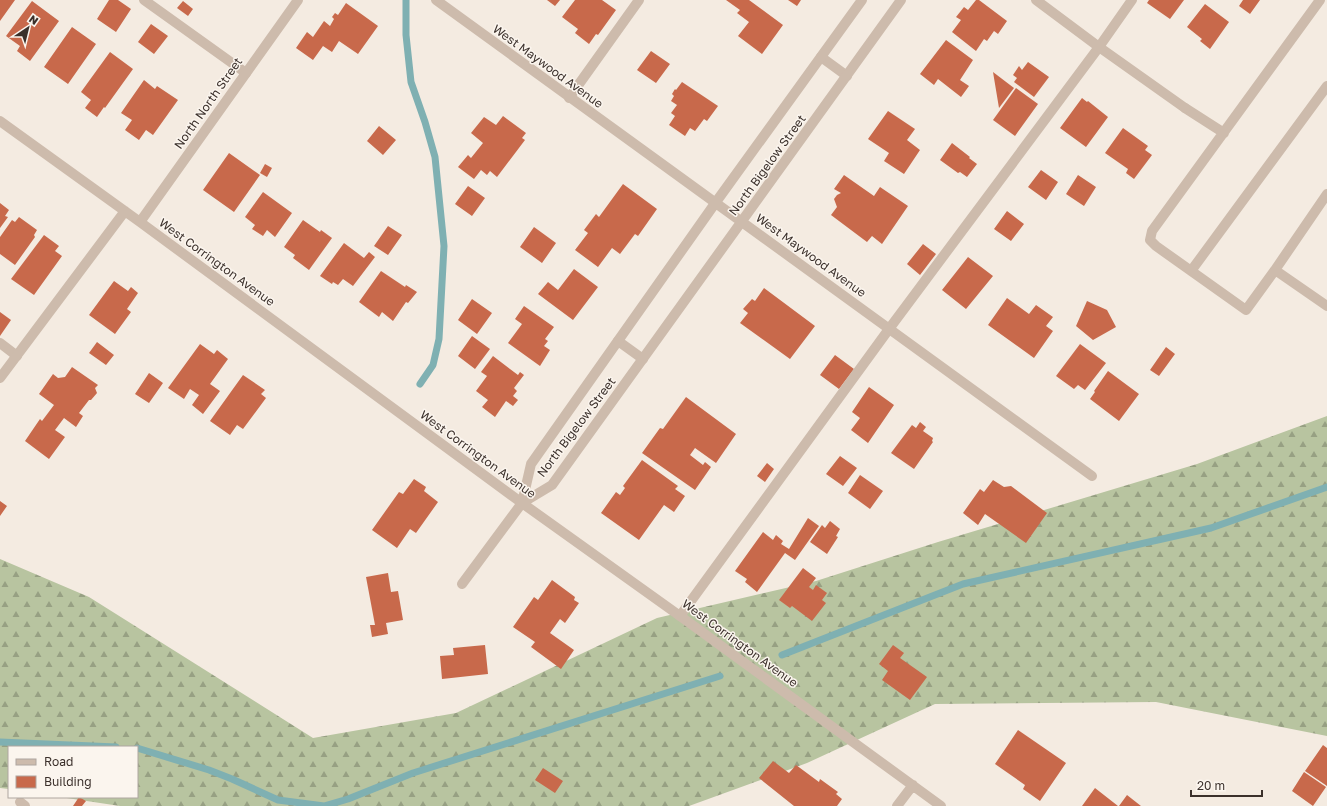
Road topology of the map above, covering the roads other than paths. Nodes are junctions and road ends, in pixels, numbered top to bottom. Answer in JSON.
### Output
{"nodes":[{"id":1,"x":144,"y":0,"type":"edge"},
{"id":2,"x":298,"y":0,"type":"edge"},
{"id":3,"x":436,"y":0,"type":"edge"},
{"id":4,"x":639,"y":0,"type":"edge"},
{"id":5,"x":862,"y":0,"type":"edge"},
{"id":6,"x":902,"y":0,"type":"edge"},
{"id":7,"x":1036,"y":0,"type":"edge"},
{"id":8,"x":1132,"y":0,"type":"edge"},
{"id":9,"x":1320,"y":0,"type":"edge"},
{"id":10,"x":1098,"y":47,"type":"junction"},
{"id":11,"x":821,"y":57,"type":"junction"},
{"id":12,"x":246,"y":73,"type":"junction"},
{"id":13,"x":847,"y":76,"type":"junction"},
{"id":14,"x":1327,"y":86,"type":"edge"},
{"id":15,"x":570,"y":98,"type":"junction"},
{"id":16,"x":0,"y":121,"type":"edge"},
{"id":17,"x":1224,"y":133,"type":"junction"},
{"id":18,"x":1327,"y":194,"type":"edge"},
{"id":19,"x":716,"y":202,"type":"junction"},
{"id":20,"x":125,"y":211,"type":"junction"},
{"id":21,"x":140,"y":222,"type":"junction"},
{"id":22,"x":742,"y":222,"type":"junction"},
{"id":23,"x":1275,"y":270,"type":"junction"},
{"id":24,"x":1191,"y":271,"type":"junction"},
{"id":25,"x":1327,"y":306,"type":"edge"},
{"id":26,"x":889,"y":329,"type":"junction"},
{"id":27,"x":618,"y":341,"type":"junction"},
{"id":28,"x":0,"y":343,"type":"edge"},
{"id":29,"x":17,"y":356,"type":"junction"},
{"id":30,"x":643,"y":359,"type":"junction"},
{"id":31,"x":0,"y":378,"type":"edge"},
{"id":32,"x":1092,"y":476,"type":"dead end"},
{"id":33,"x":522,"y":503,"type":"junction"},
{"id":34,"x":462,"y":584,"type":"dead end"},
{"id":35,"x":680,"y":616,"type":"junction"},
{"id":36,"x":913,"y":785,"type":"junction"},
{"id":37,"x":897,"y":806,"type":"edge"},
{"id":38,"x":941,"y":806,"type":"edge"}],
"edges":[{"from":1,"to":12,"type":"street"},
{"from":2,"to":12,"type":"street","name":"North North Street"},
{"from":3,"to":15,"type":"street","name":"West Maywood Avenue"},
{"from":4,"to":15,"type":"street"},
{"from":5,"to":11,"type":"street","name":"North Bigelow Street"},
{"from":6,"to":13,"type":"street","name":"North Bigelow Street"},
{"from":7,"to":10,"type":"street"},
{"from":8,"to":10,"type":"street"},
{"from":9,"to":17,"type":"street"},
{"from":10,"to":17,"type":"street"},
{"from":10,"to":26,"type":"street"},
{"from":11,"to":13,"type":"street"},
{"from":11,"to":19,"type":"street","name":"North Bigelow Street"},
{"from":12,"to":21,"type":"street","name":"North North Street"},
{"from":13,"to":22,"type":"street","name":"North Bigelow Street"},
{"from":14,"to":24,"type":"street"},
{"from":15,"to":19,"type":"street","name":"West Maywood Avenue"},
{"from":16,"to":20,"type":"street","name":"West Corrington Avenue"},
{"from":17,"to":24,"type":"street"},
{"from":18,"to":23,"type":"street"},
{"from":19,"to":22,"type":"street","name":"West Maywood Avenue"},
{"from":19,"to":27,"type":"street","name":"North Bigelow Street"},
{"from":20,"to":21,"type":"street","name":"West Corrington Avenue"},
{"from":20,"to":29,"type":"street"},
{"from":21,"to":33,"type":"street","name":"West Corrington Avenue"},
{"from":22,"to":26,"type":"street","name":"West Maywood Avenue"},
{"from":22,"to":30,"type":"street","name":"North Bigelow Street"},
{"from":23,"to":24,"type":"street"},
{"from":23,"to":25,"type":"street"},
{"from":26,"to":32,"type":"street","name":"West Maywood Avenue"},
{"from":26,"to":35,"type":"street"},
{"from":27,"to":30,"type":"street"},
{"from":27,"to":33,"type":"street","name":"North Bigelow Street"},
{"from":28,"to":29,"type":"street"},
{"from":29,"to":31,"type":"street"},
{"from":30,"to":33,"type":"street","name":"North Bigelow Street"},
{"from":33,"to":34,"type":"street"},
{"from":33,"to":35,"type":"street","name":"West Corrington Avenue"},
{"from":35,"to":36,"type":"street","name":"West Corrington Avenue"},
{"from":36,"to":37,"type":"street"},
{"from":36,"to":38,"type":"street","name":"West Corrington Avenue"}]}
